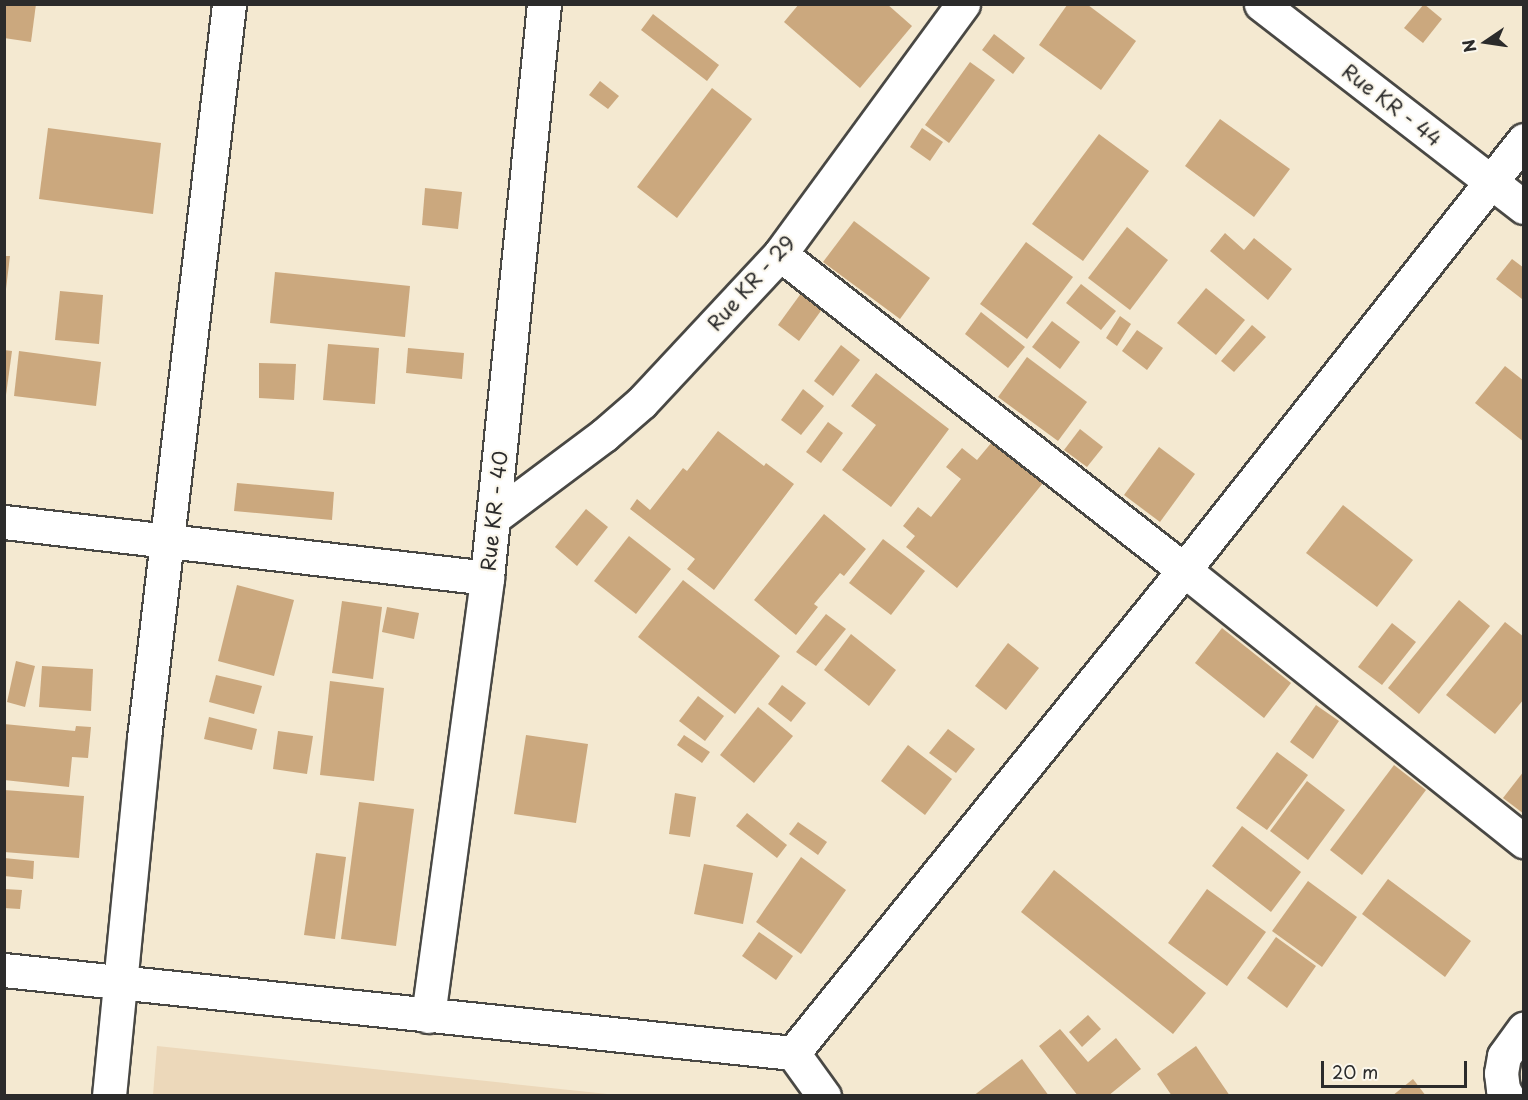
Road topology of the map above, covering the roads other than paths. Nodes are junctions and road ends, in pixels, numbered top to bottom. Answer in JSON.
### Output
{"nodes":[{"id":1,"x":230,"y":4,"type":"edge"},
{"id":2,"x":544,"y":4,"type":"edge"},
{"id":3,"x":963,"y":4,"type":"edge"},
{"id":4,"x":1261,"y":4,"type":"edge"},
{"id":5,"x":1524,"y":140,"type":"edge"},
{"id":6,"x":1490,"y":181,"type":"junction"},
{"id":7,"x":1524,"y":207,"type":"edge"},
{"id":8,"x":780,"y":254,"type":"junction"},
{"id":9,"x":494,"y":518,"type":"junction"},
{"id":10,"x":4,"y":522,"type":"edge"},
{"id":11,"x":166,"y":541,"type":"junction"},
{"id":12,"x":1184,"y":570,"type":"junction"},
{"id":13,"x":487,"y":578,"type":"junction"},
{"id":14,"x":1524,"y":841,"type":"edge"},
{"id":15,"x":4,"y":970,"type":"edge"},
{"id":16,"x":119,"y":981,"type":"junction"},
{"id":17,"x":428,"y":1016,"type":"junction"},
{"id":18,"x":1524,"y":1028,"type":"edge"},
{"id":19,"x":793,"y":1053,"type":"junction"},
{"id":20,"x":109,"y":1095,"type":"edge"},
{"id":21,"x":824,"y":1095,"type":"edge"},
{"id":22,"x":1507,"y":1095,"type":"edge"}],
"edges":[{"from":1,"to":11,"type":"street"},
{"from":2,"to":9,"type":"street","name":"Rue KR - 40"},
{"from":3,"to":8,"type":"street","name":"Rue KR - 29"},
{"from":4,"to":6,"type":"street","name":"Rue KR - 44"},
{"from":5,"to":6,"type":"street"},
{"from":6,"to":7,"type":"street","name":"Rue KR - 44"},
{"from":6,"to":12,"type":"street"},
{"from":8,"to":9,"type":"street","name":"Rue KR - 29"},
{"from":8,"to":12,"type":"street"},
{"from":9,"to":13,"type":"street","name":"Rue KR - 40"},
{"from":10,"to":11,"type":"street"},
{"from":11,"to":13,"type":"street"},
{"from":11,"to":16,"type":"street"},
{"from":12,"to":14,"type":"street"},
{"from":12,"to":19,"type":"street"},
{"from":13,"to":17,"type":"street","name":"Rue KR - 40"},
{"from":15,"to":16,"type":"street"},
{"from":16,"to":17,"type":"street"},
{"from":16,"to":20,"type":"street"},
{"from":17,"to":19,"type":"street"},
{"from":18,"to":22,"type":"street"},
{"from":19,"to":21,"type":"street"}]}
